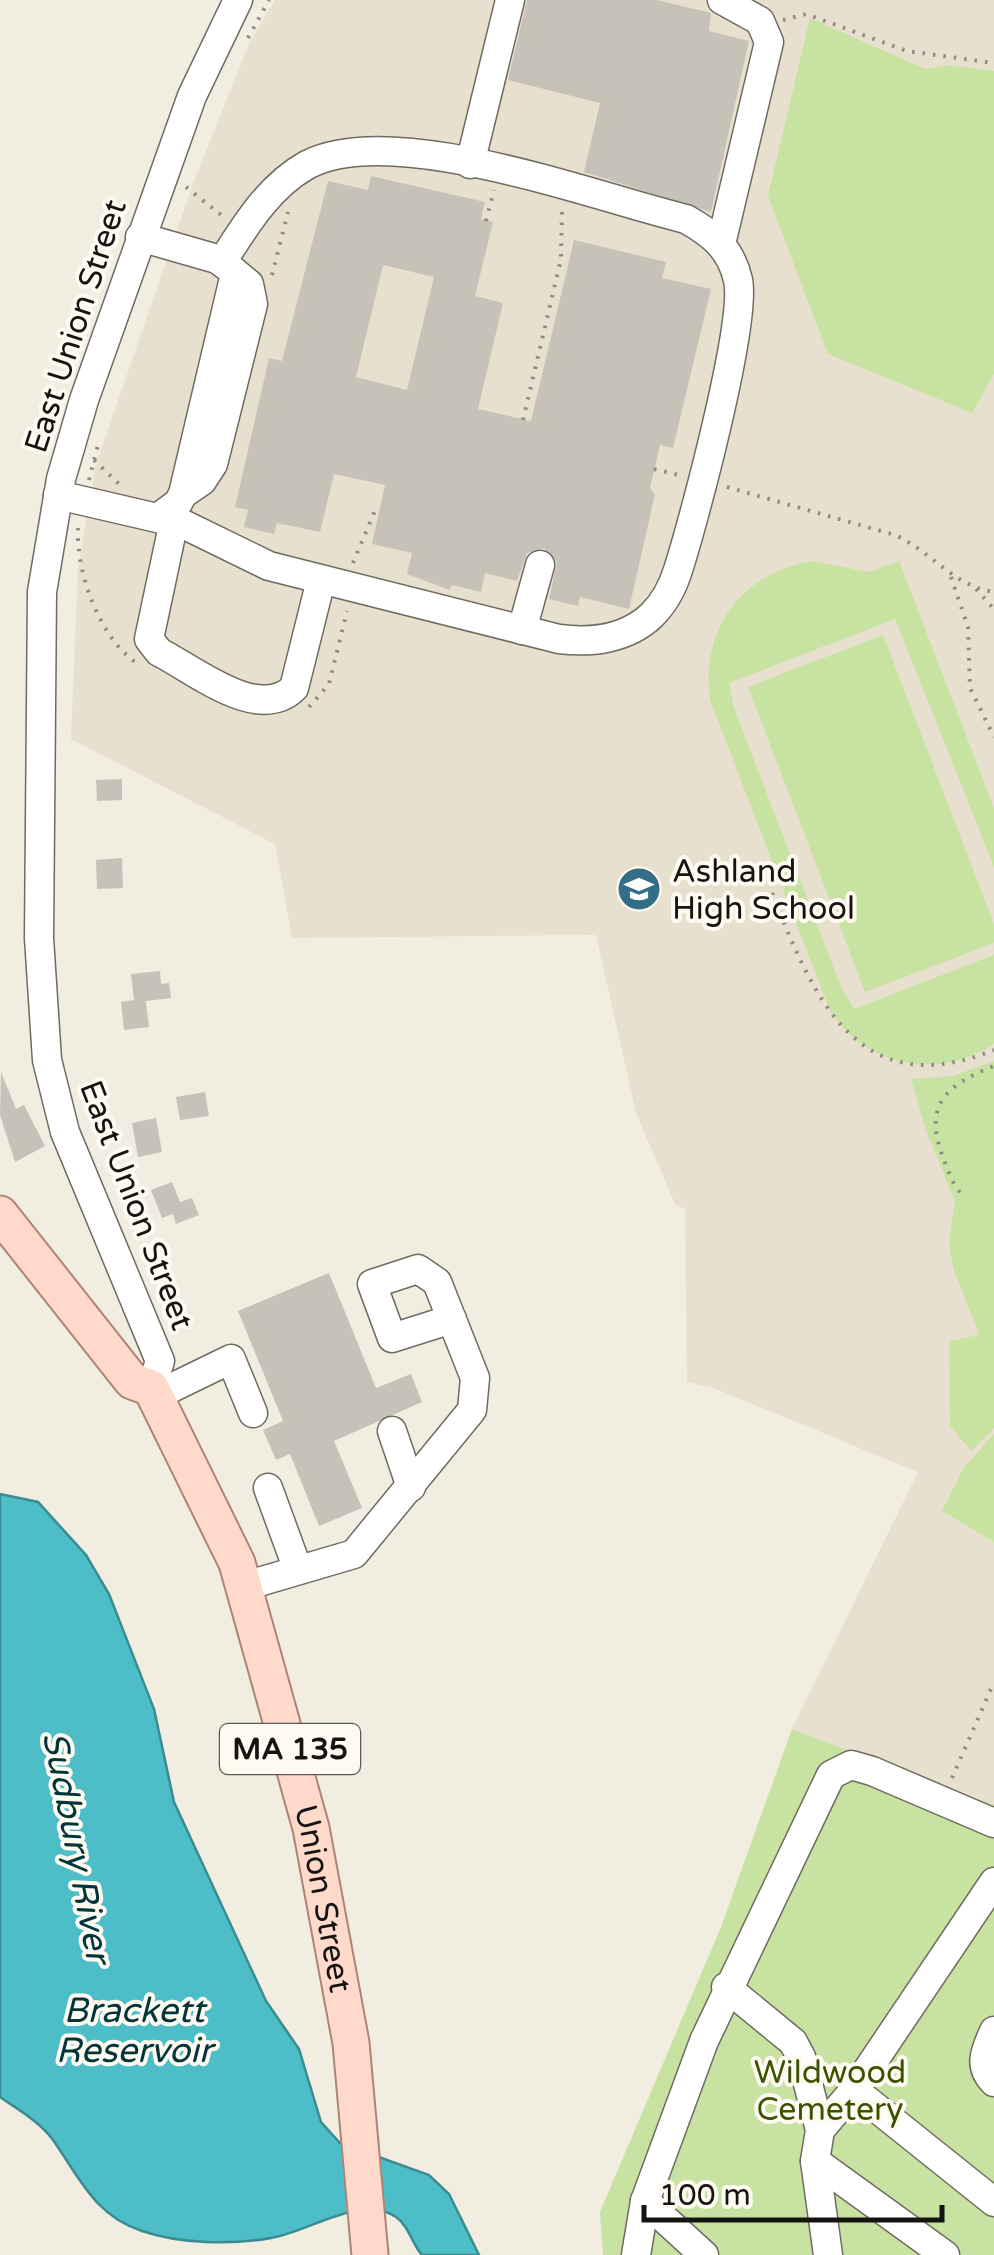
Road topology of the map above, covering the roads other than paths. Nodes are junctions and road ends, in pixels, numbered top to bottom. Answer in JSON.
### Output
{"nodes":[{"id":1,"x":238,"y":0,"type":"edge"},
{"id":2,"x":510,"y":0,"type":"edge"},
{"id":3,"x":722,"y":0,"type":"edge"},
{"id":4,"x":470,"y":164,"type":"junction"},
{"id":5,"x":140,"y":238,"type":"junction"},
{"id":6,"x":722,"y":244,"type":"junction"},
{"id":7,"x":228,"y":266,"type":"junction"},
{"id":8,"x":58,"y":495,"type":"junction"},
{"id":9,"x":166,"y":519,"type":"junction"},
{"id":10,"x":540,"y":564,"type":"dead end"},
{"id":11,"x":321,"y":580,"type":"junction"},
{"id":12,"x":522,"y":630,"type":"junction"},
{"id":13,"x":0,"y":1214,"type":"edge"},
{"id":14,"x":452,"y":1319,"type":"dead end"},
{"id":15,"x":154,"y":1392,"type":"junction"},
{"id":16,"x":253,"y":1414,"type":"dead end"},
{"id":17,"x":392,"y":1431,"type":"dead end"},
{"id":18,"x":411,"y":1487,"type":"junction"},
{"id":19,"x":268,"y":1488,"type":"dead end"},
{"id":20,"x":298,"y":1570,"type":"junction"},
{"id":21,"x":245,"y":1586,"type":"junction"},
{"id":22,"x":994,"y":1824,"type":"edge"},
{"id":23,"x":994,"y":1882,"type":"edge"},
{"id":24,"x":726,"y":1987,"type":"junction"},
{"id":25,"x":994,"y":2031,"type":"edge"},
{"id":26,"x":994,"y":2082,"type":"edge"},
{"id":27,"x":854,"y":2090,"type":"junction"},
{"id":28,"x":820,"y":2130,"type":"junction"},
{"id":29,"x":815,"y":2161,"type":"junction"},
{"id":30,"x":645,"y":2201,"type":"junction"},
{"id":31,"x":994,"y":2202,"type":"edge"},
{"id":32,"x":369,"y":2241,"type":"edge"},
{"id":33,"x":636,"y":2255,"type":"edge"},
{"id":34,"x":704,"y":2255,"type":"edge"},
{"id":35,"x":828,"y":2255,"type":"edge"},
{"id":36,"x":945,"y":2255,"type":"edge"}],
"edges":[{"from":1,"to":5,"type":"street","name":"East Union Street"},
{"from":2,"to":4,"type":"street"},
{"from":3,"to":6,"type":"street"},
{"from":4,"to":6,"type":"street"},
{"from":4,"to":7,"type":"street"},
{"from":5,"to":7,"type":"street"},
{"from":5,"to":8,"type":"street","name":"East Union Street"},
{"from":6,"to":12,"type":"street"},
{"from":7,"to":9,"type":"street"},
{"from":8,"to":9,"type":"street"},
{"from":8,"to":15,"type":"street","name":"East Union Street"},
{"from":9,"to":11,"type":"street"},
{"from":9,"to":11,"type":"street"},
{"from":10,"to":12,"type":"street"},
{"from":11,"to":12,"type":"street"},
{"from":13,"to":15,"type":"main road","number":"MA 135"},
{"from":14,"to":18,"type":"street"},
{"from":15,"to":16,"type":"street"},
{"from":15,"to":21,"type":"main road","name":"Union Street","number":"MA 135"},
{"from":17,"to":18,"type":"street"},
{"from":18,"to":20,"type":"street"},
{"from":19,"to":20,"type":"street"},
{"from":20,"to":21,"type":"street"},
{"from":21,"to":32,"type":"main road","name":"Union Street","number":"MA 135"},
{"from":22,"to":24,"type":"street"},
{"from":23,"to":27,"type":"street"},
{"from":24,"to":28,"type":"street"},
{"from":24,"to":30,"type":"street"},
{"from":25,"to":26,"type":"street"},
{"from":27,"to":28,"type":"street"},
{"from":27,"to":31,"type":"street"},
{"from":28,"to":29,"type":"street"},
{"from":29,"to":35,"type":"street"},
{"from":29,"to":36,"type":"street"},
{"from":30,"to":33,"type":"street"},
{"from":30,"to":34,"type":"street"}]}
